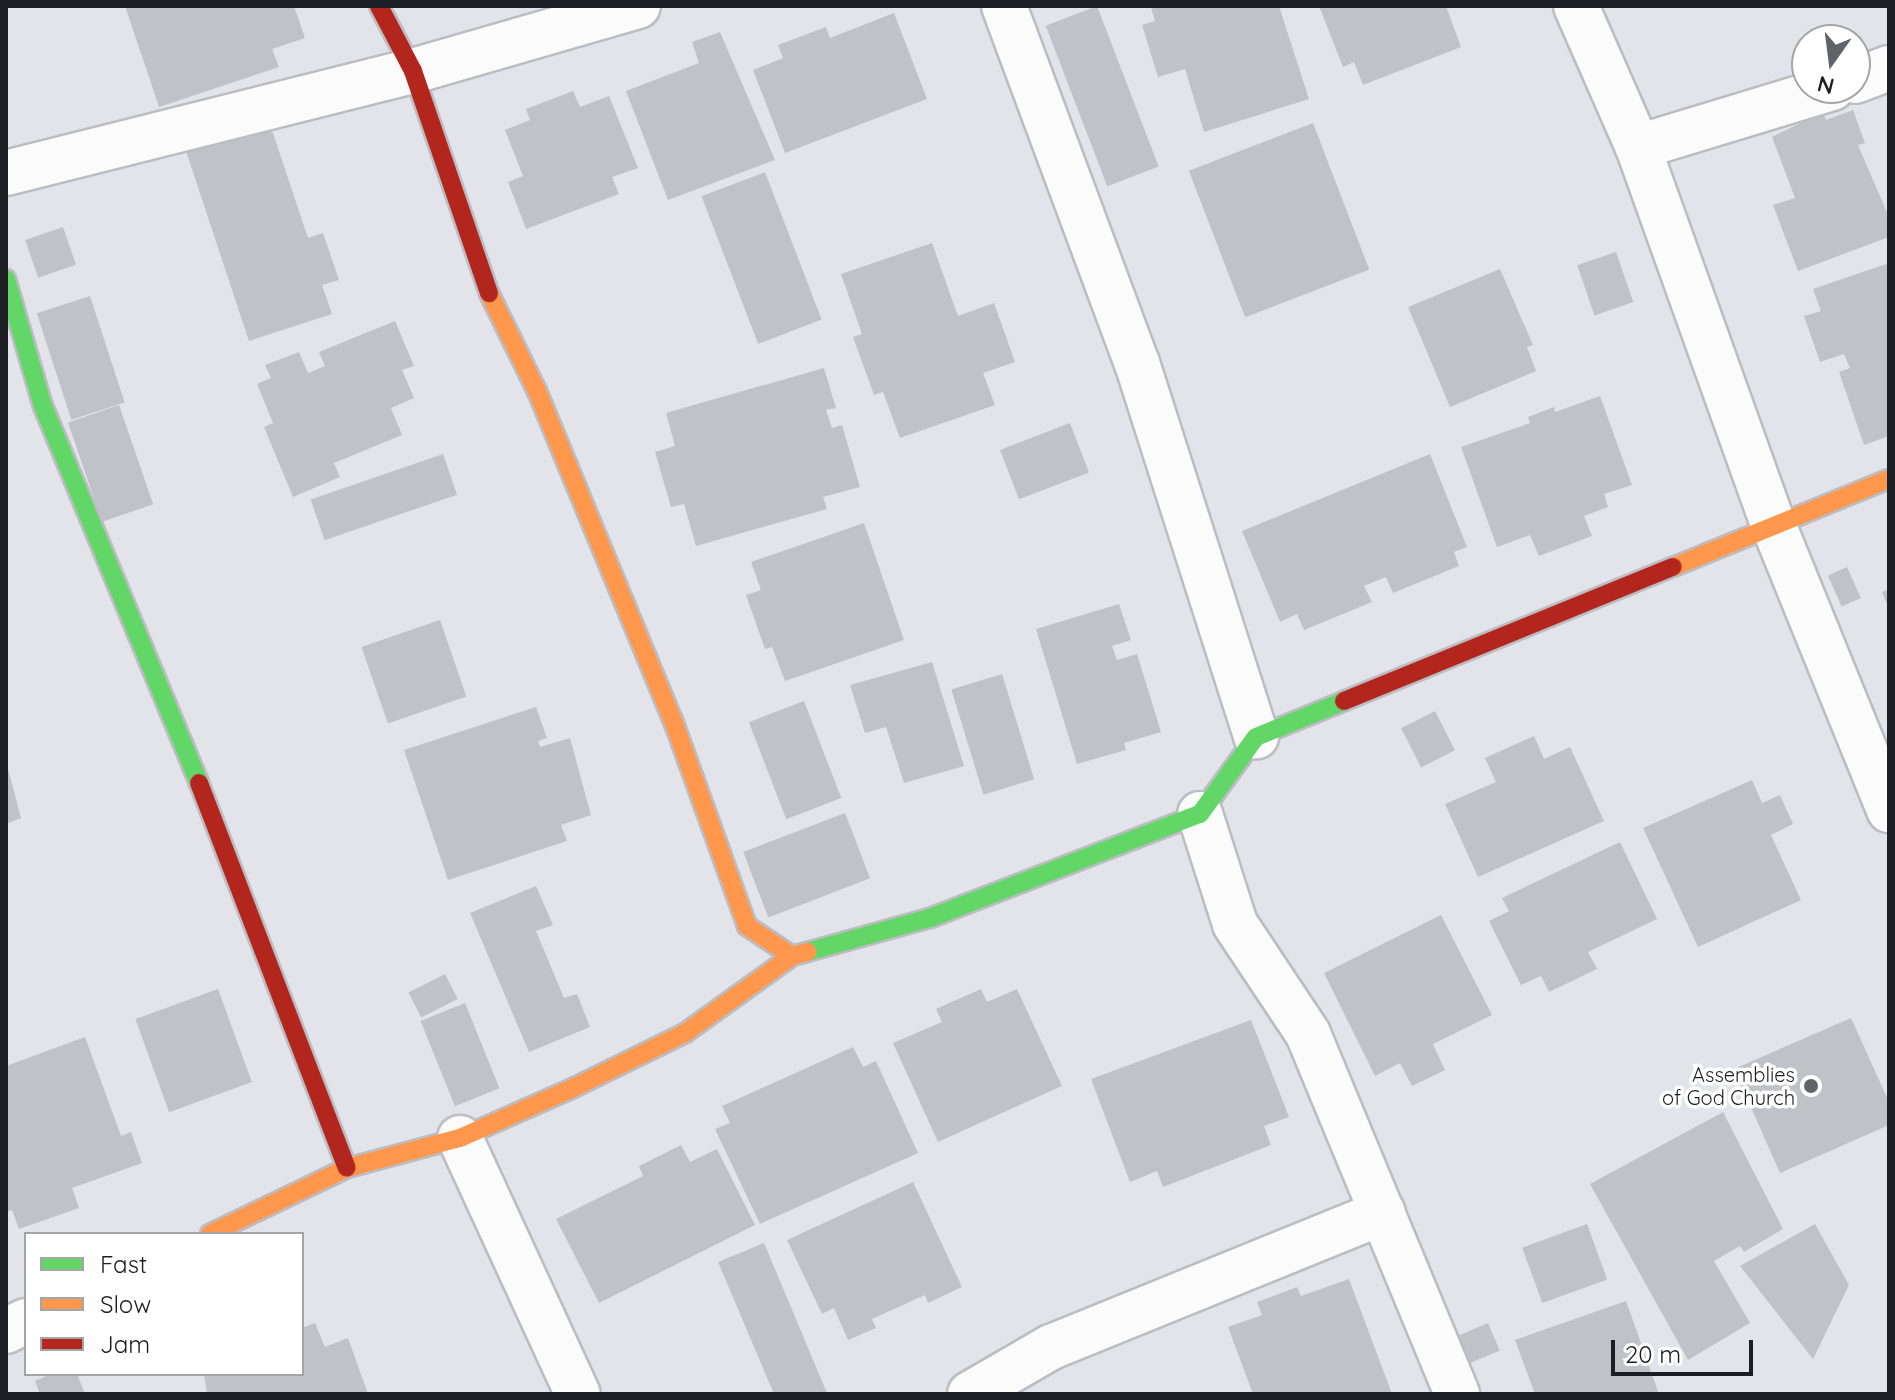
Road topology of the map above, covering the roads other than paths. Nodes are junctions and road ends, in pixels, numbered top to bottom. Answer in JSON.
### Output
{"nodes":[{"id":1,"x":379,"y":6,"type":"edge"},
{"id":2,"x":638,"y":6,"type":"edge"},
{"id":3,"x":1004,"y":6,"type":"edge"},
{"id":4,"x":1576,"y":6,"type":"edge"},
{"id":5,"x":413,"y":71,"type":"junction"},
{"id":6,"x":1791,"y":100,"type":"edge"},
{"id":7,"x":1638,"y":147,"type":"junction"},
{"id":8,"x":6,"y":173,"type":"edge"},
{"id":9,"x":6,"y":279,"type":"edge"},
{"id":10,"x":1889,"y":479,"type":"edge"},
{"id":11,"x":1773,"y":524,"type":"junction"},
{"id":12,"x":1256,"y":737,"type":"junction"},
{"id":13,"x":1889,"y":810,"type":"edge"},
{"id":14,"x":1200,"y":814,"type":"junction"},
{"id":15,"x":792,"y":956,"type":"junction"},
{"id":16,"x":460,"y":1138,"type":"junction"},
{"id":17,"x":347,"y":1168,"type":"junction"},
{"id":18,"x":1383,"y":1212,"type":"junction"},
{"id":19,"x":214,"y":1232,"type":"edge"},
{"id":20,"x":24,"y":1322,"type":"edge"},
{"id":21,"x":6,"y":1331,"type":"edge"},
{"id":22,"x":578,"y":1394,"type":"edge"},
{"id":23,"x":970,"y":1394,"type":"edge"},
{"id":24,"x":1457,"y":1394,"type":"edge"}],
"edges":[{"from":1,"to":5,"type":"street"},
{"from":2,"to":5,"type":"street"},
{"from":3,"to":12,"type":"street"},
{"from":4,"to":7,"type":"street"},
{"from":5,"to":8,"type":"street"},
{"from":5,"to":15,"type":"street"},
{"from":6,"to":7,"type":"street"},
{"from":7,"to":11,"type":"street"},
{"from":9,"to":17,"type":"street"},
{"from":10,"to":11,"type":"street"},
{"from":11,"to":12,"type":"street"},
{"from":11,"to":13,"type":"street"},
{"from":12,"to":14,"type":"street"},
{"from":14,"to":15,"type":"street"},
{"from":14,"to":18,"type":"street"},
{"from":15,"to":16,"type":"street"},
{"from":16,"to":17,"type":"street"},
{"from":16,"to":22,"type":"street"},
{"from":17,"to":19,"type":"street"},
{"from":18,"to":23,"type":"street"},
{"from":18,"to":24,"type":"street"},
{"from":20,"to":21,"type":"street"}]}
